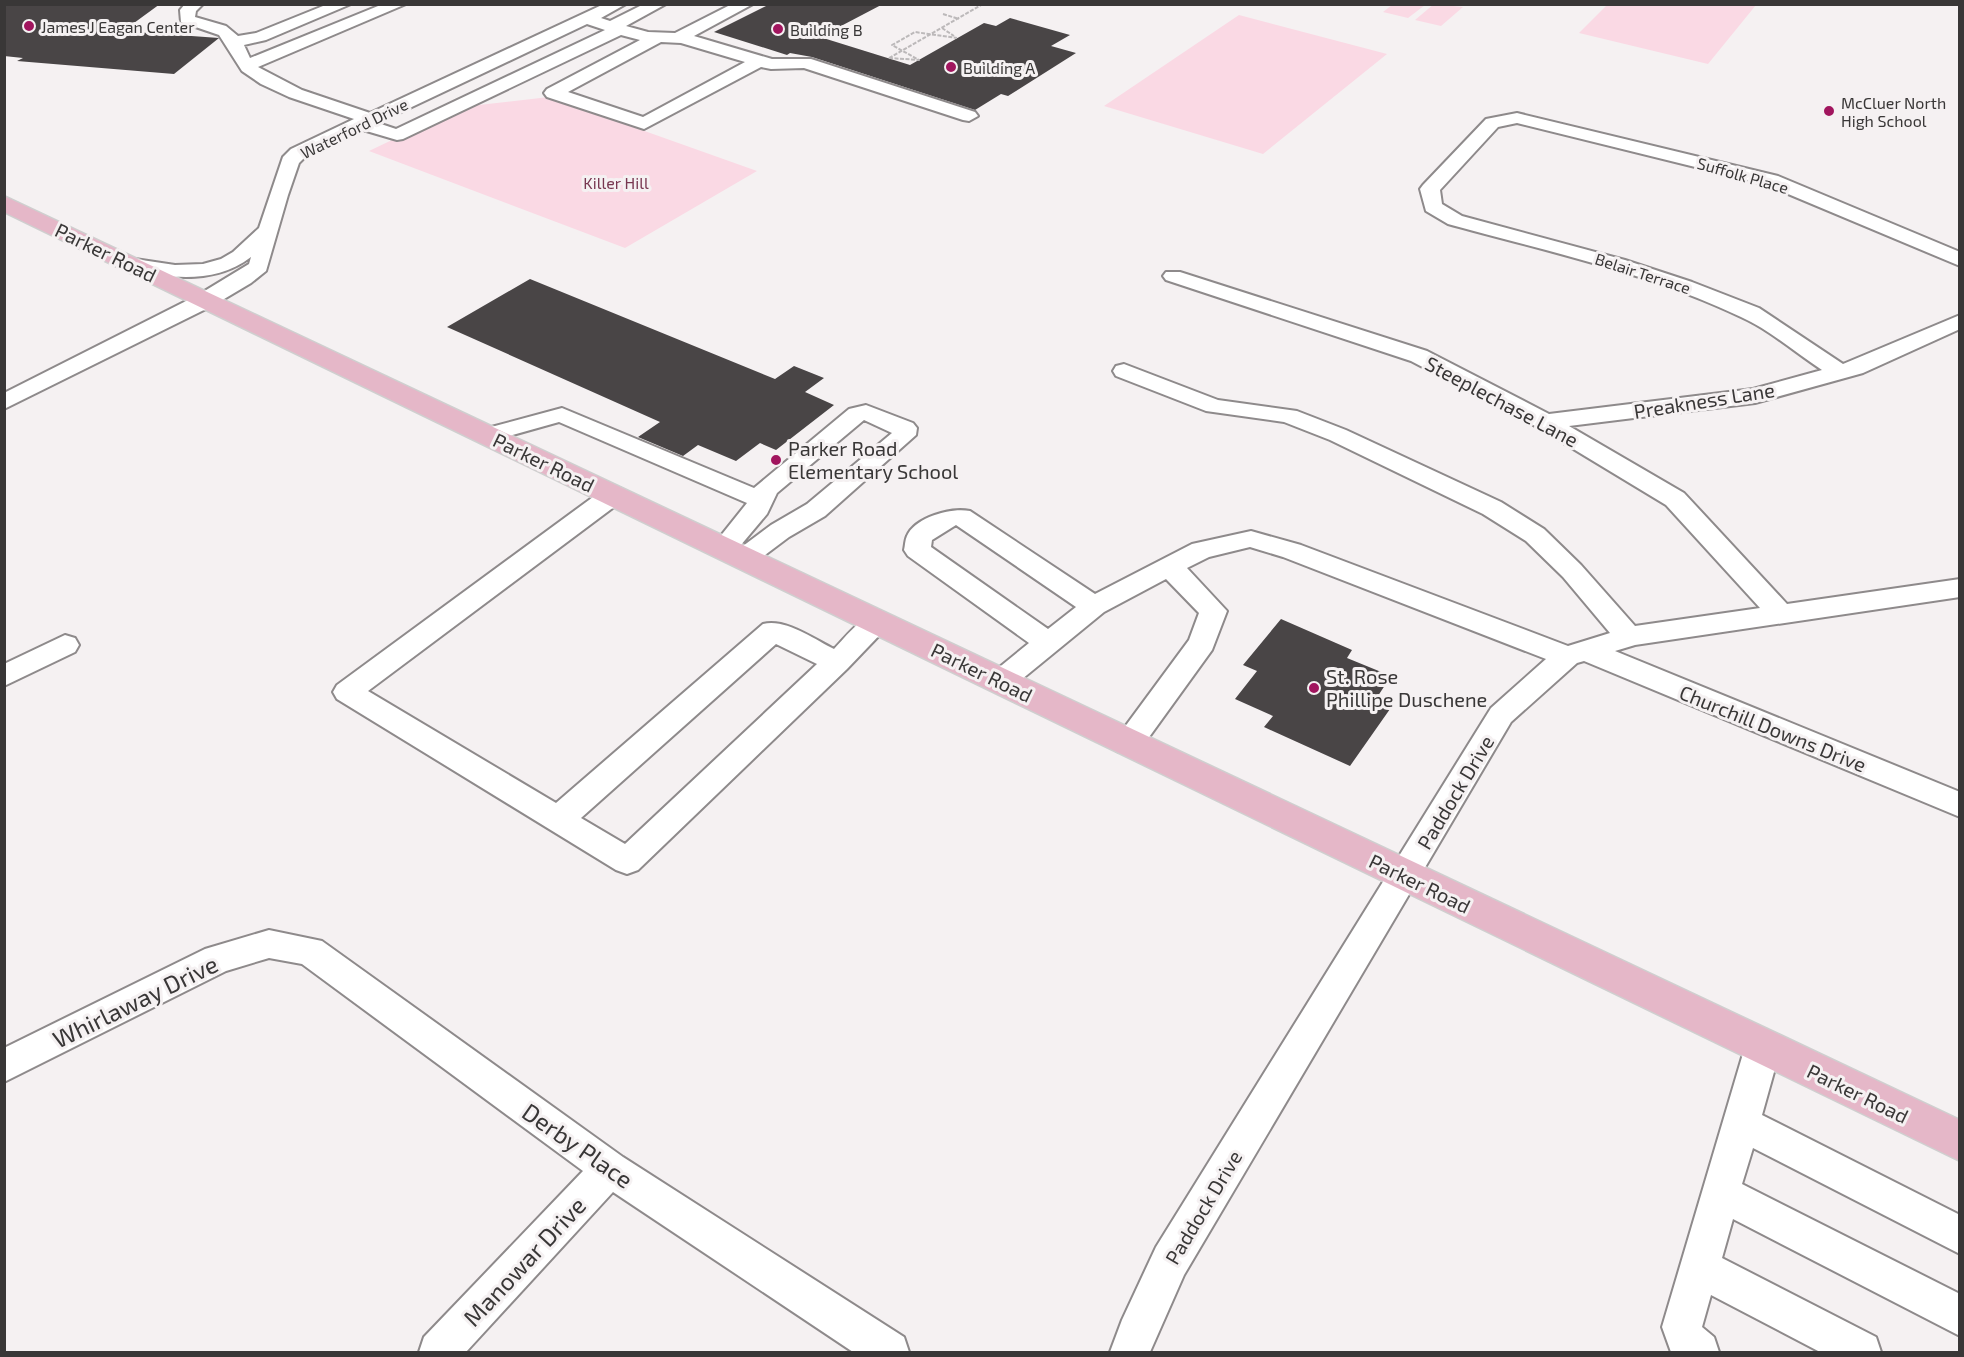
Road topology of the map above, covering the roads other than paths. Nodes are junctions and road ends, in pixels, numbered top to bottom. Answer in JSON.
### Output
{"nodes":[{"id":1,"x":195,"y":4,"type":"edge"},
{"id":2,"x":398,"y":4,"type":"edge"},
{"id":3,"x":618,"y":4,"type":"edge"},
{"id":4,"x":658,"y":4,"type":"edge"},
{"id":5,"x":745,"y":4,"type":"edge"},
{"id":6,"x":332,"y":6,"type":"edge"},
{"id":7,"x":586,"y":19,"type":"junction"},
{"id":8,"x":359,"y":21,"type":"junction"},
{"id":9,"x":616,"y":28,"type":"junction"},
{"id":10,"x":379,"y":30,"type":"dead end"},
{"id":11,"x":229,"y":36,"type":"junction"},
{"id":12,"x":667,"y":38,"type":"junction"},
{"id":13,"x":759,"y":61,"type":"junction"},
{"id":14,"x":248,"y":65,"type":"junction"},
{"id":15,"x":969,"y":116,"type":"dead end"},
{"id":16,"x":1517,"y":118,"type":"joint"},
{"id":17,"x":365,"y":121,"type":"junction"},
{"id":18,"x":4,"y":203,"type":"edge"},
{"id":19,"x":268,"y":230,"type":"junction"},
{"id":20,"x":1959,"y":260,"type":"edge"},
{"id":21,"x":135,"y":266,"type":"junction"},
{"id":22,"x":1173,"y":276,"type":"dead end"},
{"id":23,"x":206,"y":300,"type":"junction"},
{"id":24,"x":1959,"y":321,"type":"edge"},
{"id":25,"x":1124,"y":371,"type":"dead end"},
{"id":26,"x":1840,"y":372,"type":"junction"},
{"id":27,"x":4,"y":402,"type":"edge"},
{"id":28,"x":1545,"y":422,"type":"junction"},
{"id":29,"x":488,"y":435,"type":"junction"},
{"id":30,"x":613,"y":495,"type":"junction"},
{"id":31,"x":762,"y":500,"type":"junction"},
{"id":32,"x":734,"y":553,"type":"junction"},
{"id":33,"x":1168,"y":566,"type":"junction"},
{"id":34,"x":1959,"y":588,"type":"edge"},
{"id":35,"x":1094,"y":606,"type":"junction"},
{"id":36,"x":1780,"y":613,"type":"junction"},
{"id":37,"x":878,"y":622,"type":"junction"},
{"id":38,"x":1629,"y":637,"type":"junction"},
{"id":39,"x":1047,"y":642,"type":"junction"},
{"id":40,"x":65,"y":645,"type":"dead end"},
{"id":41,"x":1577,"y":653,"type":"junction"},
{"id":42,"x":837,"y":662,"type":"junction"},
{"id":43,"x":4,"y":676,"type":"edge"},
{"id":44,"x":1001,"y":681,"type":"junction"},
{"id":45,"x":1128,"y":743,"type":"junction"},
{"id":46,"x":1959,"y":805,"type":"edge"},
{"id":47,"x":558,"y":820,"type":"junction"},
{"id":48,"x":1404,"y":875,"type":"junction"},
{"id":49,"x":269,"y":944,"type":"joint"},
{"id":50,"x":1763,"y":1047,"type":"junction"},
{"id":51,"x":4,"y":1066,"type":"edge"},
{"id":52,"x":1741,"y":1123,"type":"junction"},
{"id":53,"x":1959,"y":1141,"type":"edge"},
{"id":54,"x":610,"y":1169,"type":"junction"},
{"id":55,"x":1720,"y":1193,"type":"junction"},
{"id":56,"x":1959,"y":1234,"type":"edge"},
{"id":57,"x":1699,"y":1267,"type":"junction"},
{"id":58,"x":1959,"y":1316,"type":"edge"},
{"id":59,"x":439,"y":1353,"type":"edge"},
{"id":60,"x":889,"y":1353,"type":"edge"},
{"id":61,"x":1130,"y":1353,"type":"edge"},
{"id":62,"x":1700,"y":1353,"type":"edge"},
{"id":63,"x":1861,"y":1353,"type":"edge"}],
"edges":[{"from":1,"to":11,"type":"street"},
{"from":2,"to":8,"type":"street"},
{"from":3,"to":7,"type":"street","name":"Waterford Drive"},
{"from":4,"to":9,"type":"street"},
{"from":5,"to":12,"type":"street"},
{"from":6,"to":8,"type":"street"},
{"from":6,"to":11,"type":"street"},
{"from":7,"to":9,"type":"street"},
{"from":7,"to":17,"type":"street","name":"Waterford Drive"},
{"from":8,"to":10,"type":"street"},
{"from":8,"to":14,"type":"street"},
{"from":9,"to":12,"type":"street"},
{"from":9,"to":17,"type":"street"},
{"from":11,"to":14,"type":"street"},
{"from":12,"to":13,"type":"street"},
{"from":12,"to":13,"type":"street"},
{"from":13,"to":15,"type":"street"},
{"from":14,"to":17,"type":"street"},
{"from":16,"to":20,"type":"street","name":"Suffolk Place"},
{"from":16,"to":26,"type":"street","name":"Belair Terrace"},
{"from":17,"to":19,"type":"street","name":"Waterford Drive"},
{"from":18,"to":21,"type":"main road","name":"Parker Road"},
{"from":19,"to":21,"type":"street"},
{"from":19,"to":23,"type":"street","name":"Waterford Drive"},
{"from":21,"to":23,"type":"main road","name":"Parker Road"},
{"from":22,"to":28,"type":"street","name":"Steeplechase Lane"},
{"from":23,"to":27,"type":"street","name":"Waterford Drive"},
{"from":23,"to":29,"type":"main road","name":"Parker Road"},
{"from":24,"to":26,"type":"street","name":"Preakness Lane"},
{"from":25,"to":38,"type":"street"},
{"from":26,"to":28,"type":"street","name":"Preakness Lane"},
{"from":28,"to":36,"type":"street","name":"Steeplechase Lane"},
{"from":29,"to":30,"type":"main road","name":"Parker Road"},
{"from":29,"to":31,"type":"street"},
{"from":30,"to":32,"type":"main road","name":"Parker Road"},
{"from":30,"to":47,"type":"street"},
{"from":31,"to":32,"type":"street"},
{"from":31,"to":32,"type":"street"},
{"from":32,"to":37,"type":"main road","name":"Parker Road"},
{"from":33,"to":35,"type":"street","name":"Churchill Downs Drive"},
{"from":33,"to":41,"type":"street","name":"Churchill Downs Drive"},
{"from":33,"to":45,"type":"street"},
{"from":34,"to":36,"type":"street","name":"Paddock Drive"},
{"from":35,"to":39,"type":"street","name":"Churchill Downs Drive"},
{"from":35,"to":39,"type":"street"},
{"from":36,"to":38,"type":"street","name":"Paddock Drive"},
{"from":37,"to":42,"type":"street"},
{"from":37,"to":44,"type":"main road","name":"Parker Road"},
{"from":38,"to":41,"type":"street","name":"Paddock Drive"},
{"from":39,"to":44,"type":"street","name":"Churchill Downs Drive"},
{"from":40,"to":43,"type":"street"},
{"from":41,"to":46,"type":"street","name":"Churchill Downs Drive"},
{"from":41,"to":48,"type":"street","name":"Paddock Drive"},
{"from":42,"to":47,"type":"street"},
{"from":42,"to":47,"type":"street"},
{"from":44,"to":45,"type":"main road","name":"Parker Road"},
{"from":45,"to":48,"type":"main road","name":"Parker Road"},
{"from":48,"to":50,"type":"main road","name":"Parker Road"},
{"from":48,"to":61,"type":"street","name":"Paddock Drive"},
{"from":49,"to":51,"type":"street","name":"Whirlaway Drive"},
{"from":49,"to":54,"type":"street","name":"Derby Place"},
{"from":50,"to":52,"type":"street"},
{"from":50,"to":53,"type":"main road","name":"Parker Road"},
{"from":52,"to":55,"type":"street"},
{"from":52,"to":56,"type":"street"},
{"from":54,"to":59,"type":"street","name":"Manowar Drive"},
{"from":54,"to":60,"type":"street","name":"Derby Place"},
{"from":55,"to":57,"type":"street"},
{"from":55,"to":58,"type":"street"},
{"from":57,"to":62,"type":"street"},
{"from":57,"to":63,"type":"street"}]}
